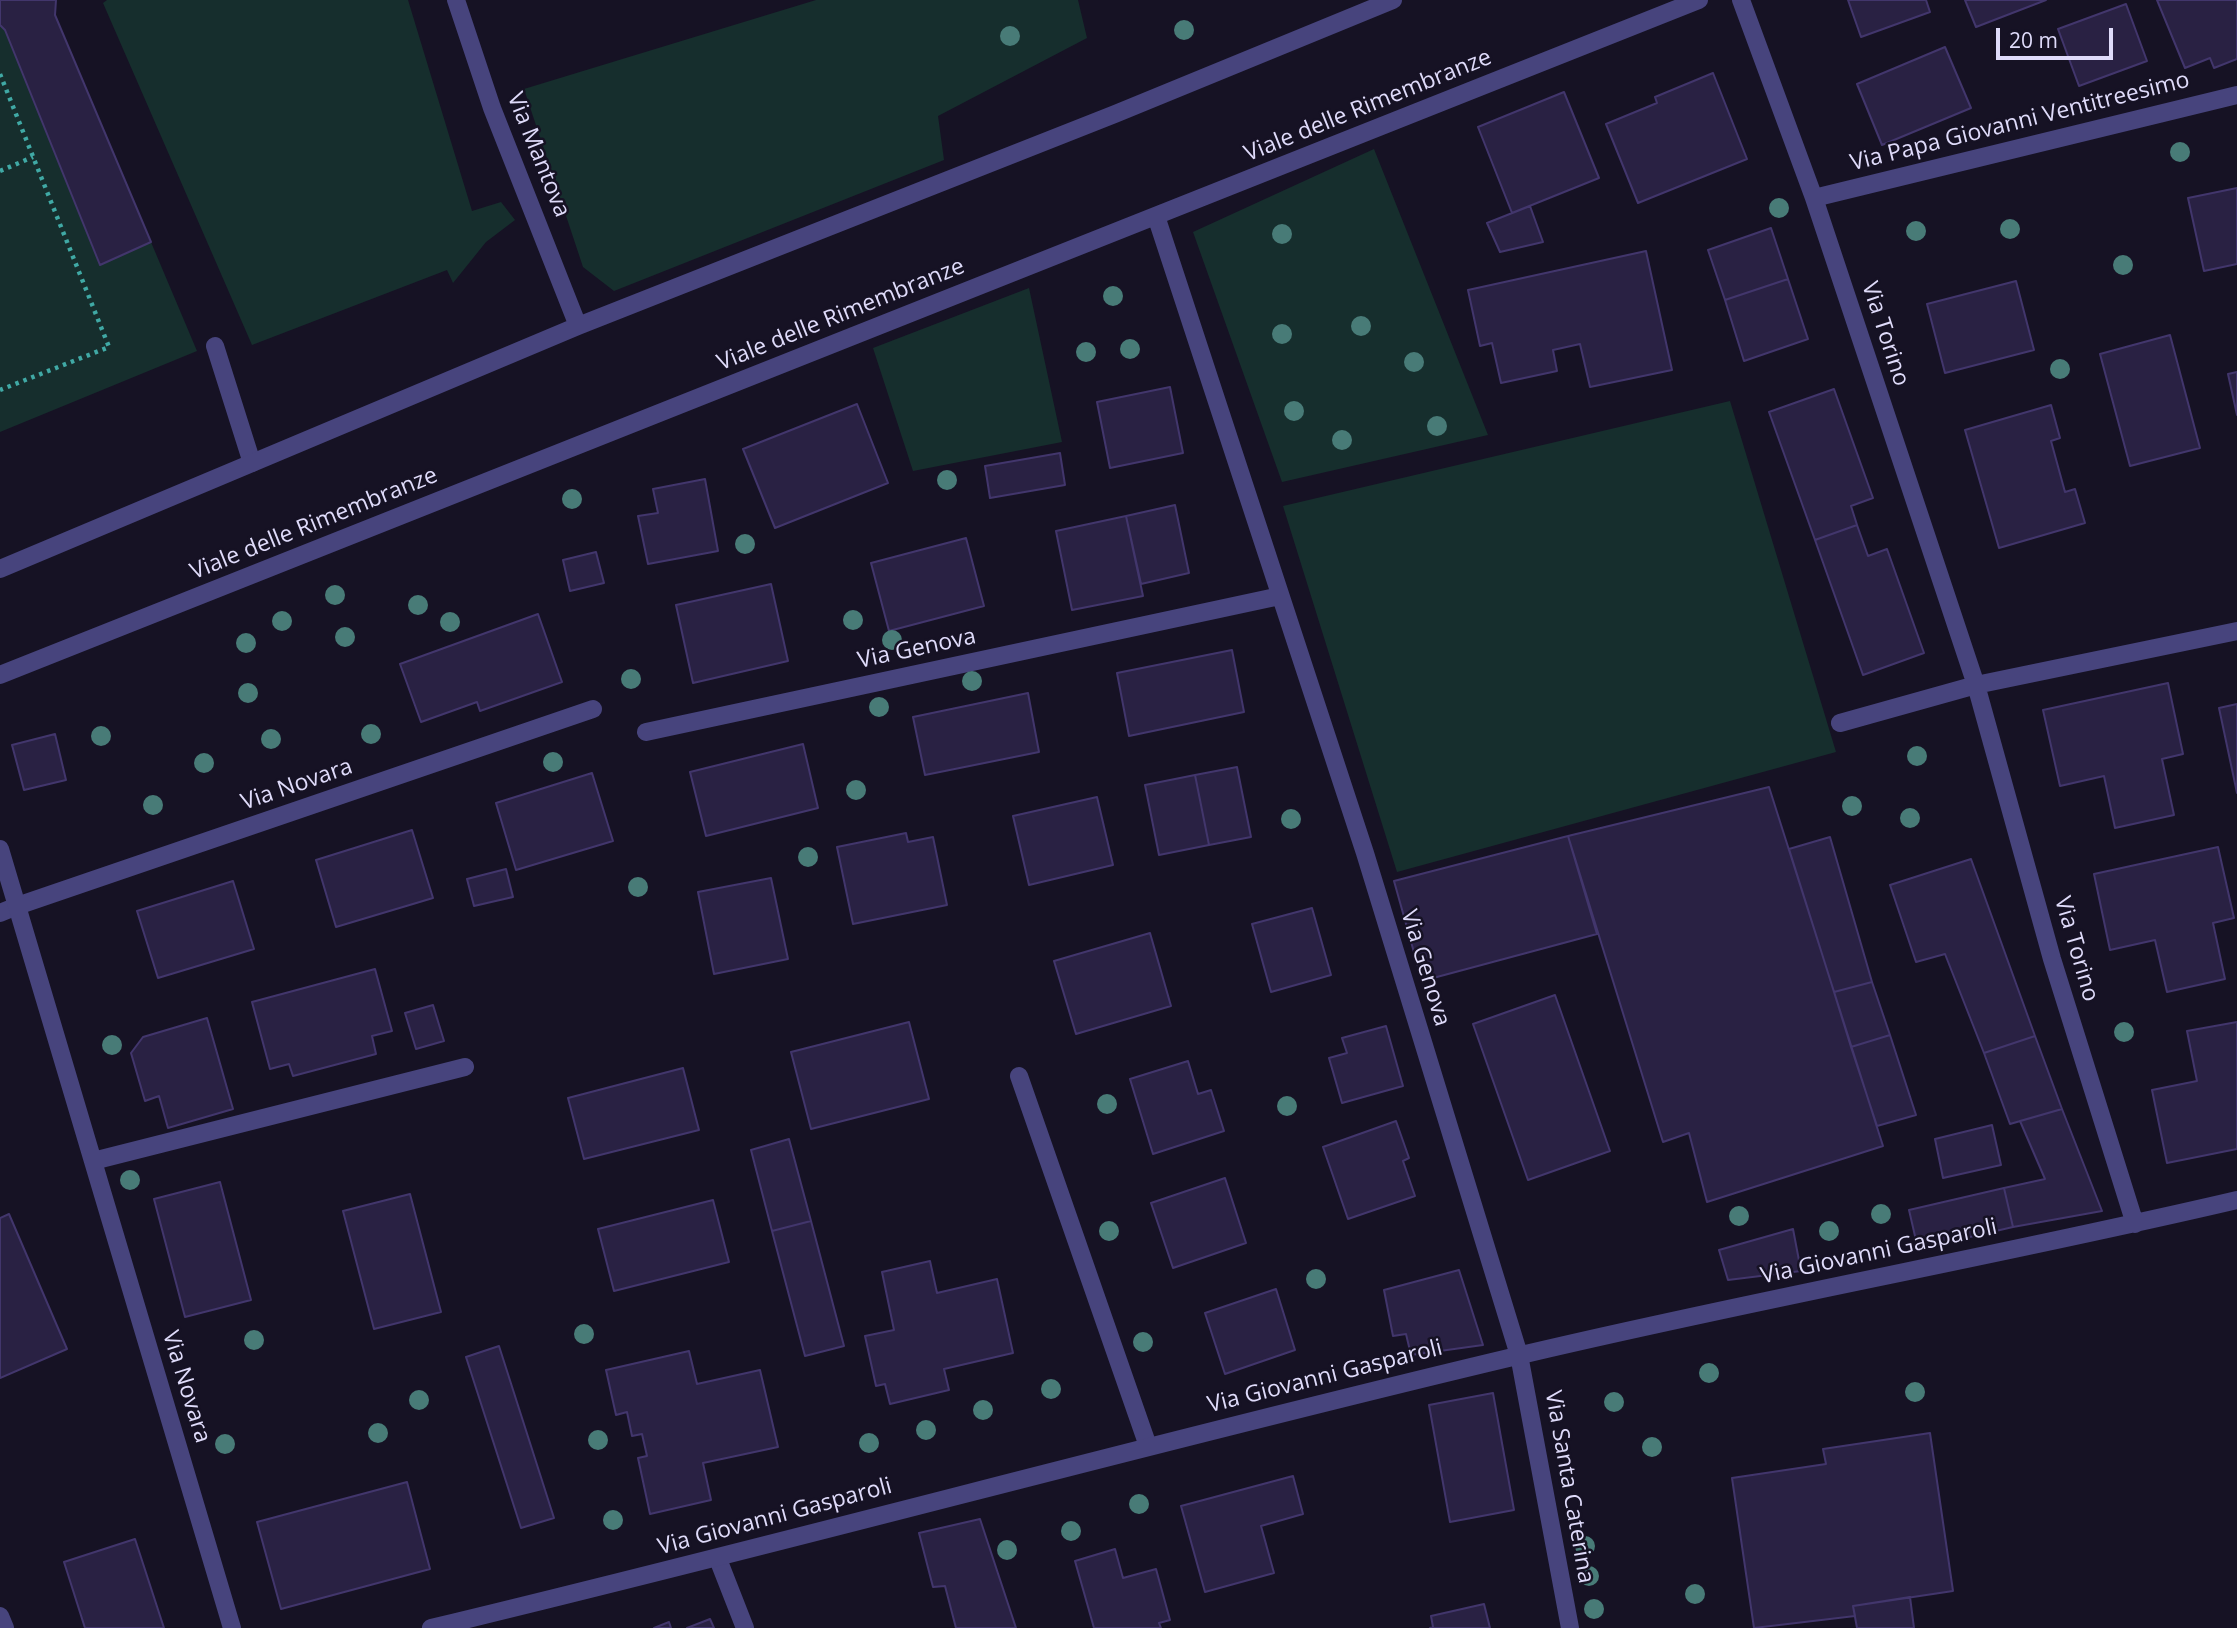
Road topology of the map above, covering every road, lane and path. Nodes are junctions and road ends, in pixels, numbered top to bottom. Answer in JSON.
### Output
{"nodes":[{"id":1,"x":456,"y":0,"type":"edge"},
{"id":2,"x":1393,"y":0,"type":"edge"},
{"id":3,"x":1699,"y":0,"type":"edge"},
{"id":4,"x":1741,"y":0,"type":"edge"},
{"id":5,"x":0,"y":74,"type":"edge"},
{"id":6,"x":2237,"y":94,"type":"edge"},
{"id":7,"x":33,"y":158,"type":"junction"},
{"id":8,"x":0,"y":171,"type":"edge"},
{"id":9,"x":1814,"y":198,"type":"junction"},
{"id":10,"x":1156,"y":216,"type":"junction"},
{"id":11,"x":578,"y":326,"type":"junction"},
{"id":12,"x":215,"y":346,"type":"dead end"},
{"id":13,"x":0,"y":390,"type":"edge"},
{"id":14,"x":252,"y":463,"type":"junction"},
{"id":15,"x":0,"y":569,"type":"edge"},
{"id":16,"x":1280,"y":596,"type":"junction"},
{"id":17,"x":2237,"y":632,"type":"edge"},
{"id":18,"x":0,"y":674,"type":"edge"},
{"id":19,"x":1976,"y":685,"type":"junction"},
{"id":20,"x":593,"y":709,"type":"dead end"},
{"id":21,"x":1840,"y":723,"type":"dead end"},
{"id":22,"x":646,"y":732,"type":"dead end"},
{"id":23,"x":0,"y":849,"type":"edge"},
{"id":24,"x":9,"y":910,"type":"edge"},
{"id":25,"x":465,"y":1067,"type":"dead end"},
{"id":26,"x":1019,"y":1076,"type":"dead end"},
{"id":27,"x":93,"y":1161,"type":"junction"},
{"id":28,"x":2237,"y":1200,"type":"edge"},
{"id":29,"x":2135,"y":1224,"type":"junction"},
{"id":30,"x":1520,"y":1355,"type":"junction"},
{"id":31,"x":1148,"y":1446,"type":"junction"},
{"id":32,"x":718,"y":1559,"type":"junction"},
{"id":33,"x":0,"y":1616,"type":"edge"},
{"id":34,"x":5,"y":1628,"type":"edge"},
{"id":35,"x":232,"y":1628,"type":"edge"},
{"id":36,"x":431,"y":1628,"type":"edge"},
{"id":37,"x":746,"y":1628,"type":"edge"},
{"id":38,"x":1570,"y":1628,"type":"edge"}],
"edges":[{"from":1,"to":11,"type":"street","name":"Via Mantova"},
{"from":2,"to":11,"type":"street"},
{"from":3,"to":10,"type":"street","name":"Viale delle Rimembranze"},
{"from":4,"to":9,"type":"street","name":"Via Torino"},
{"from":5,"to":7,"type":"path"},
{"from":6,"to":9,"type":"street","name":"Via Papa Giovanni Ventitreesimo"},
{"from":7,"to":8,"type":"path"},
{"from":7,"to":13,"type":"path"},
{"from":9,"to":19,"type":"street","name":"Via Torino"},
{"from":10,"to":16,"type":"street","name":"Via Genova"},
{"from":10,"to":18,"type":"street","name":"Viale delle Rimembranze"},
{"from":11,"to":14,"type":"street"},
{"from":12,"to":14,"type":"street"},
{"from":14,"to":15,"type":"street"},
{"from":16,"to":22,"type":"street","name":"Via Genova"},
{"from":16,"to":30,"type":"street","name":"Via Genova"},
{"from":17,"to":19,"type":"street"},
{"from":19,"to":21,"type":"street"},
{"from":19,"to":29,"type":"street","name":"Via Torino"},
{"from":20,"to":24,"type":"street","name":"Via Novara"},
{"from":23,"to":24,"type":"street","name":"Via Novara"},
{"from":24,"to":27,"type":"street","name":"Via Novara"},
{"from":25,"to":27,"type":"street"},
{"from":26,"to":31,"type":"street"},
{"from":27,"to":35,"type":"street","name":"Via Novara"},
{"from":28,"to":29,"type":"street","name":"Via Giovanni Gasparoli"},
{"from":29,"to":30,"type":"street","name":"Via Giovanni Gasparoli"},
{"from":30,"to":31,"type":"street","name":"Via Giovanni Gasparoli"},
{"from":30,"to":38,"type":"street","name":"Via Santa Caterina"},
{"from":31,"to":32,"type":"street","name":"Via Giovanni Gasparoli"},
{"from":32,"to":36,"type":"street","name":"Via Giovanni Gasparoli"},
{"from":32,"to":37,"type":"street"},
{"from":33,"to":34,"type":"street"}]}
